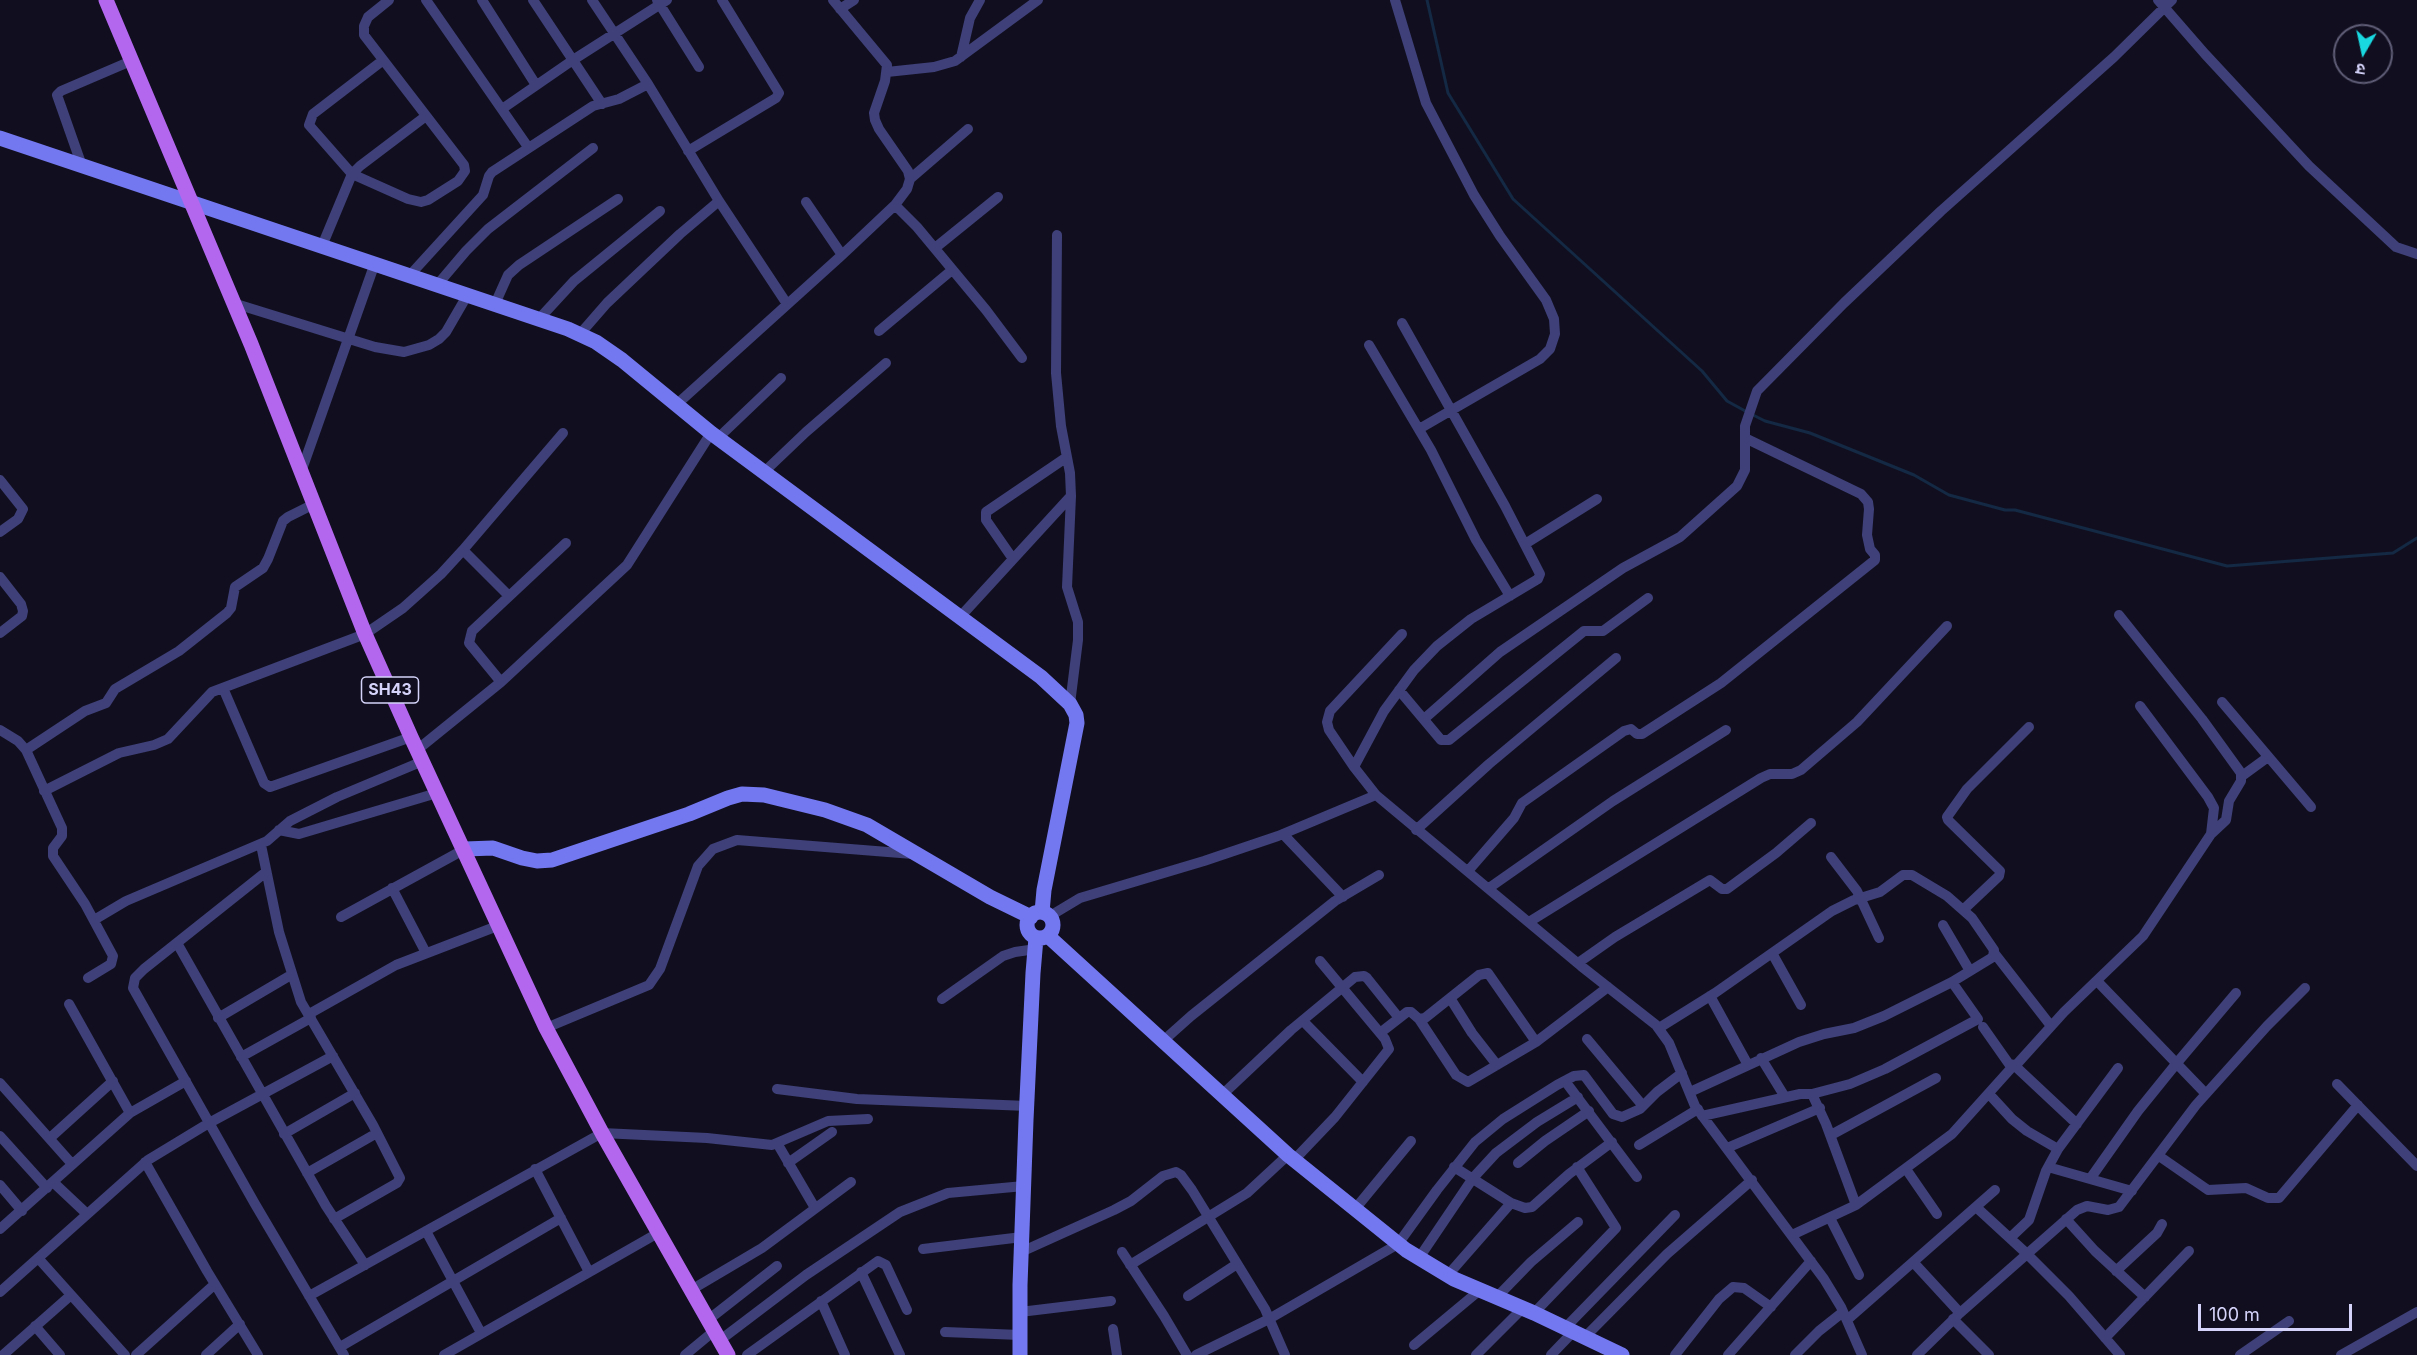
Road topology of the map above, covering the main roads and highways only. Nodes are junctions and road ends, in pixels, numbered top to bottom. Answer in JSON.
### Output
{"nodes":[{"id":1,"x":106,"y":0,"type":"edge"},
{"id":2,"x":719,"y":1342,"type":"edge"}],
"edges":[{"from":1,"to":2,"type":"main road","number":"SH43"}]}
